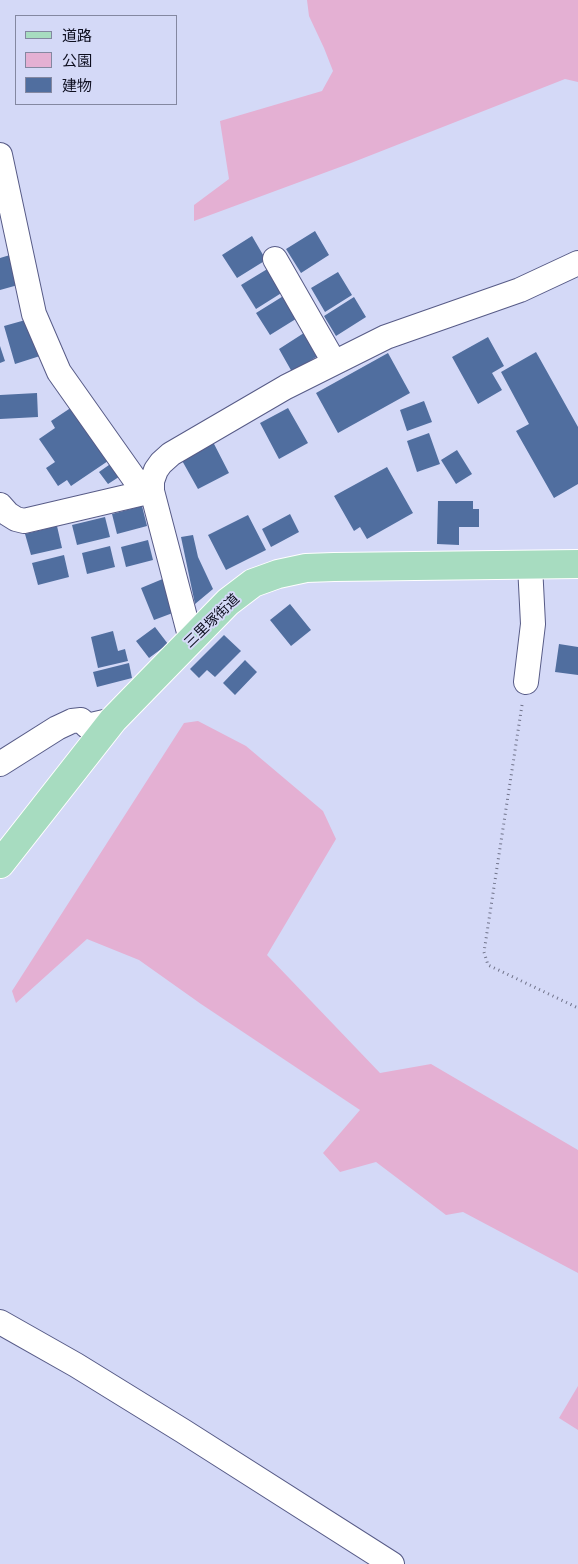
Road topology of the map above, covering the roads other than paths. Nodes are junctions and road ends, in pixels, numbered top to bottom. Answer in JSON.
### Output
{"nodes":[{"id":1,"x":0,"y":155,"type":"edge"},
{"id":2,"x":275,"y":259,"type":"dead end"},
{"id":3,"x":578,"y":263,"type":"edge"},
{"id":4,"x":334,"y":362,"type":"junction"},
{"id":5,"x":152,"y":491,"type":"junction"},
{"id":6,"x":0,"y":505,"type":"edge"},
{"id":7,"x":578,"y":564,"type":"edge"},
{"id":8,"x":530,"y":565,"type":"junction"},
{"id":9,"x":191,"y":640,"type":"junction"},
{"id":10,"x":526,"y":682,"type":"road end"},
{"id":11,"x":113,"y":720,"type":"junction"},
{"id":12,"x":0,"y":764,"type":"edge"},
{"id":13,"x":0,"y":864,"type":"edge"},
{"id":14,"x":0,"y":1322,"type":"edge"},
{"id":15,"x":392,"y":1564,"type":"edge"}],
"edges":[{"from":1,"to":5,"type":"street"},
{"from":2,"to":4,"type":"street"},
{"from":3,"to":4,"type":"street"},
{"from":4,"to":5,"type":"street"},
{"from":5,"to":6,"type":"street"},
{"from":5,"to":9,"type":"street"},
{"from":7,"to":8,"type":"main road","name":"三里塚街道"},
{"from":8,"to":9,"type":"main road","name":"三里塚街道"},
{"from":8,"to":10,"type":"street"},
{"from":9,"to":11,"type":"main road","name":"三里塚街道"},
{"from":11,"to":12,"type":"street"},
{"from":11,"to":13,"type":"main road","name":"三里塚街道"},
{"from":14,"to":15,"type":"street"}]}
